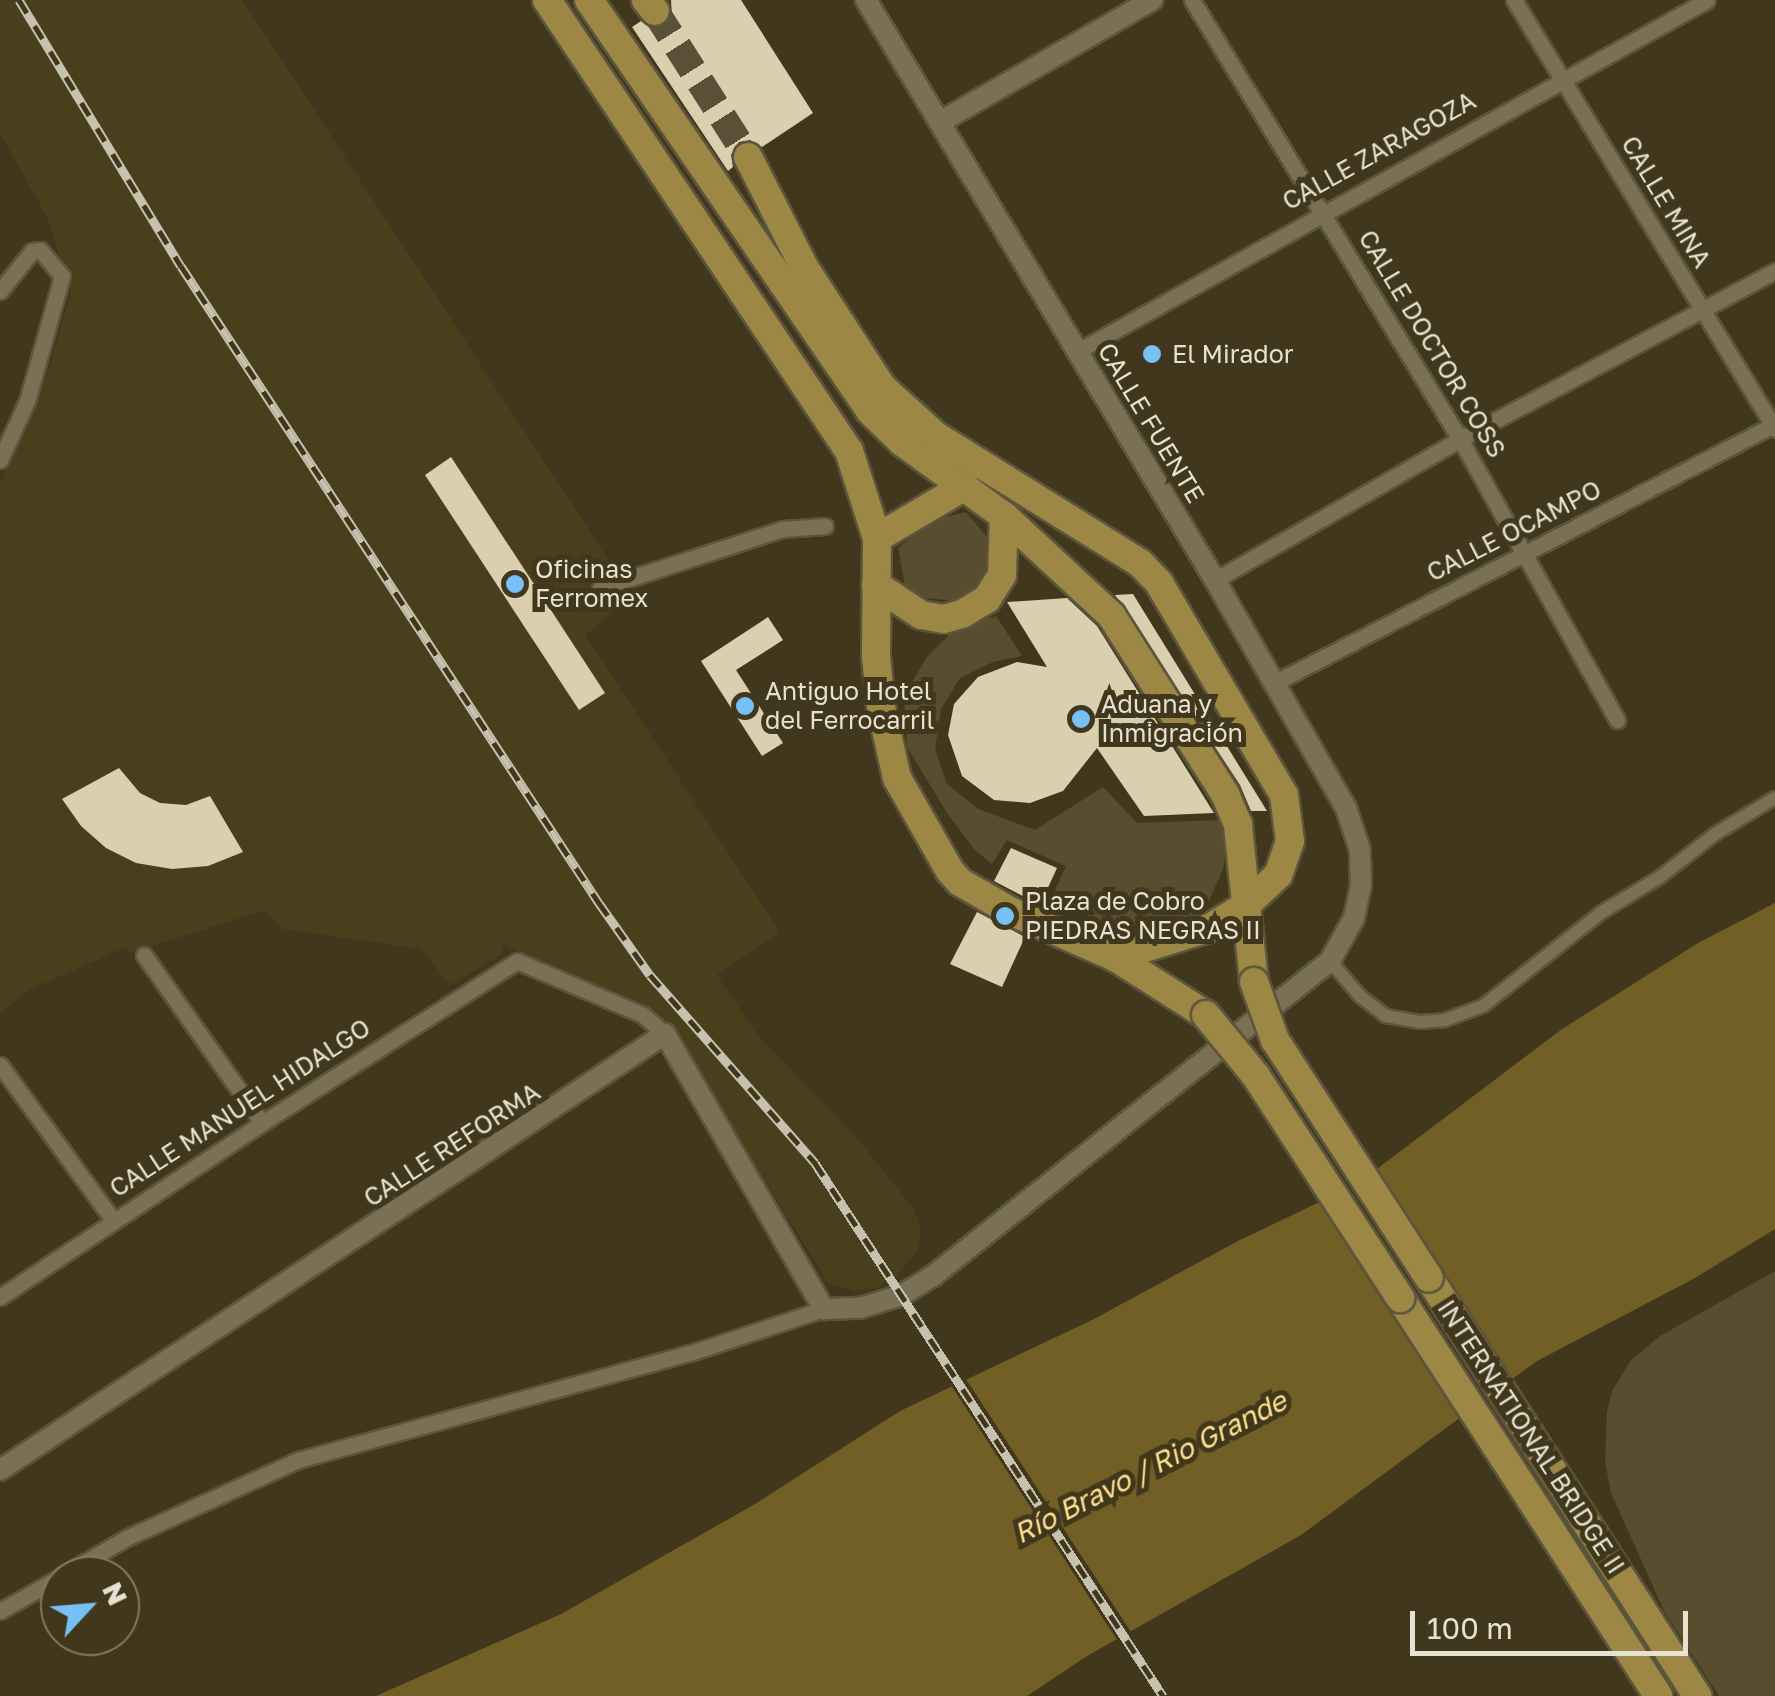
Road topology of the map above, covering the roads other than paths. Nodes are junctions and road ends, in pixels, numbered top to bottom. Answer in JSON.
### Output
{"nodes":[{"id":1,"x":547,"y":0,"type":"edge"},
{"id":2,"x":589,"y":0,"type":"edge"},
{"id":3,"x":866,"y":0,"type":"edge"},
{"id":4,"x":1152,"y":0,"type":"edge"},
{"id":5,"x":1192,"y":0,"type":"edge"},
{"id":6,"x":1514,"y":0,"type":"edge"},
{"id":7,"x":1707,"y":0,"type":"edge"},
{"id":8,"x":1562,"y":78,"type":"junction"},
{"id":9,"x":940,"y":122,"type":"junction"},
{"id":10,"x":748,"y":157,"type":"tunnel mouth"},
{"id":11,"x":1322,"y":211,"type":"junction"},
{"id":12,"x":1775,"y":272,"type":"edge"},
{"id":13,"x":0,"y":292,"type":"edge"},
{"id":14,"x":1703,"y":311,"type":"junction"},
{"id":15,"x":1078,"y":351,"type":"junction"},
{"id":16,"x":1774,"y":426,"type":"edge"},
{"id":17,"x":1460,"y":439,"type":"junction"},
{"id":18,"x":0,"y":460,"type":"edge"},
{"id":19,"x":964,"y":486,"type":"junction"},
{"id":20,"x":1004,"y":516,"type":"junction"},
{"id":21,"x":825,"y":526,"type":"dead end"},
{"id":22,"x":877,"y":538,"type":"junction"},
{"id":23,"x":1527,"y":553,"type":"junction"},
{"id":24,"x":1215,"y":580,"type":"junction"},
{"id":25,"x":876,"y":585,"type":"junction"},
{"id":26,"x":600,"y":588,"type":"dead end"},
{"id":27,"x":1276,"y":682,"type":"junction"},
{"id":28,"x":1617,"y":720,"type":"dead end"},
{"id":29,"x":1775,"y":798,"type":"edge"},
{"id":30,"x":1245,"y":906,"type":"junction"},
{"id":31,"x":144,"y":955,"type":"dead end"},
{"id":32,"x":1116,"y":957,"type":"junction"},
{"id":33,"x":1330,"y":961,"type":"junction"},
{"id":34,"x":665,"y":1034,"type":"junction"},
{"id":35,"x":0,"y":1065,"type":"edge"},
{"id":36,"x":262,"y":1123,"type":"junction"},
{"id":37,"x":113,"y":1220,"type":"junction"},
{"id":38,"x":0,"y":1297,"type":"edge"},
{"id":39,"x":824,"y":1309,"type":"junction"},
{"id":40,"x":0,"y":1470,"type":"edge"},
{"id":41,"x":95,"y":1556,"type":"edge"},
{"id":42,"x":40,"y":1588,"type":"edge"},
{"id":43,"x":0,"y":1611,"type":"edge"},
{"id":44,"x":1658,"y":1696,"type":"edge"},
{"id":45,"x":1697,"y":1696,"type":"edge"}],
"edges":[{"from":1,"to":22,"type":"highway"},
{"from":2,"to":19,"type":"highway"},
{"from":3,"to":9,"type":"street","name":"CALLE FUENTE"},
{"from":4,"to":9,"type":"street"},
{"from":5,"to":11,"type":"street","name":"CALLE DOCTOR COSS"},
{"from":6,"to":8,"type":"street","name":"CALLE MINA"},
{"from":7,"to":8,"type":"street","name":"CALLE ZARAGOZA"},
{"from":8,"to":11,"type":"street","name":"CALLE ZARAGOZA"},
{"from":8,"to":14,"type":"street","name":"CALLE MINA"},
{"from":9,"to":15,"type":"street","name":"CALLE FUENTE"},
{"from":10,"to":30,"type":"highway"},
{"from":11,"to":15,"type":"street","name":"CALLE ZARAGOZA"},
{"from":11,"to":17,"type":"street","name":"CALLE DOCTOR COSS"},
{"from":12,"to":14,"type":"street"},
{"from":13,"to":18,"type":"street"},
{"from":14,"to":16,"type":"street","name":"CALLE MINA"},
{"from":14,"to":17,"type":"street"},
{"from":15,"to":24,"type":"street","name":"CALLE FUENTE"},
{"from":16,"to":23,"type":"street","name":"CALLE OCAMPO"},
{"from":17,"to":23,"type":"street","name":"CALLE DOCTOR COSS"},
{"from":17,"to":24,"type":"street"},
{"from":19,"to":20,"type":"highway"},
{"from":19,"to":22,"type":"highway"},
{"from":20,"to":25,"type":"highway"},
{"from":20,"to":30,"type":"highway","name":"INTERNATIONAL BRIDGE II"},
{"from":21,"to":26,"type":"street"},
{"from":22,"to":25,"type":"highway"},
{"from":23,"to":27,"type":"street","name":"CALLE OCAMPO"},
{"from":23,"to":28,"type":"street","name":"CALLE DOCTOR COSS"},
{"from":24,"to":27,"type":"street","name":"CALLE FUENTE"},
{"from":25,"to":32,"type":"highway","name":"INTERNATIONAL BRIDGE II"},
{"from":27,"to":33,"type":"street","name":"CALLE FUENTE"},
{"from":29,"to":33,"type":"street"},
{"from":30,"to":32,"type":"highway"},
{"from":30,"to":45,"type":"highway","name":"INTERNATIONAL BRIDGE II","bridge":true},
{"from":31,"to":36,"type":"street"},
{"from":32,"to":44,"type":"highway","name":"INTERNATIONAL BRIDGE II","bridge":true},
{"from":33,"to":39,"type":"street"},
{"from":34,"to":36,"type":"street","name":"CALLE MANUEL HIDALGO"},
{"from":34,"to":39,"type":"street"},
{"from":34,"to":40,"type":"street","name":"CALLE REFORMA"},
{"from":35,"to":37,"type":"street"},
{"from":36,"to":37,"type":"street","name":"CALLE MANUEL HIDALGO"},
{"from":37,"to":38,"type":"street","name":"CALLE MANUEL HIDALGO"},
{"from":39,"to":41,"type":"street"},
{"from":42,"to":43,"type":"street"}]}
